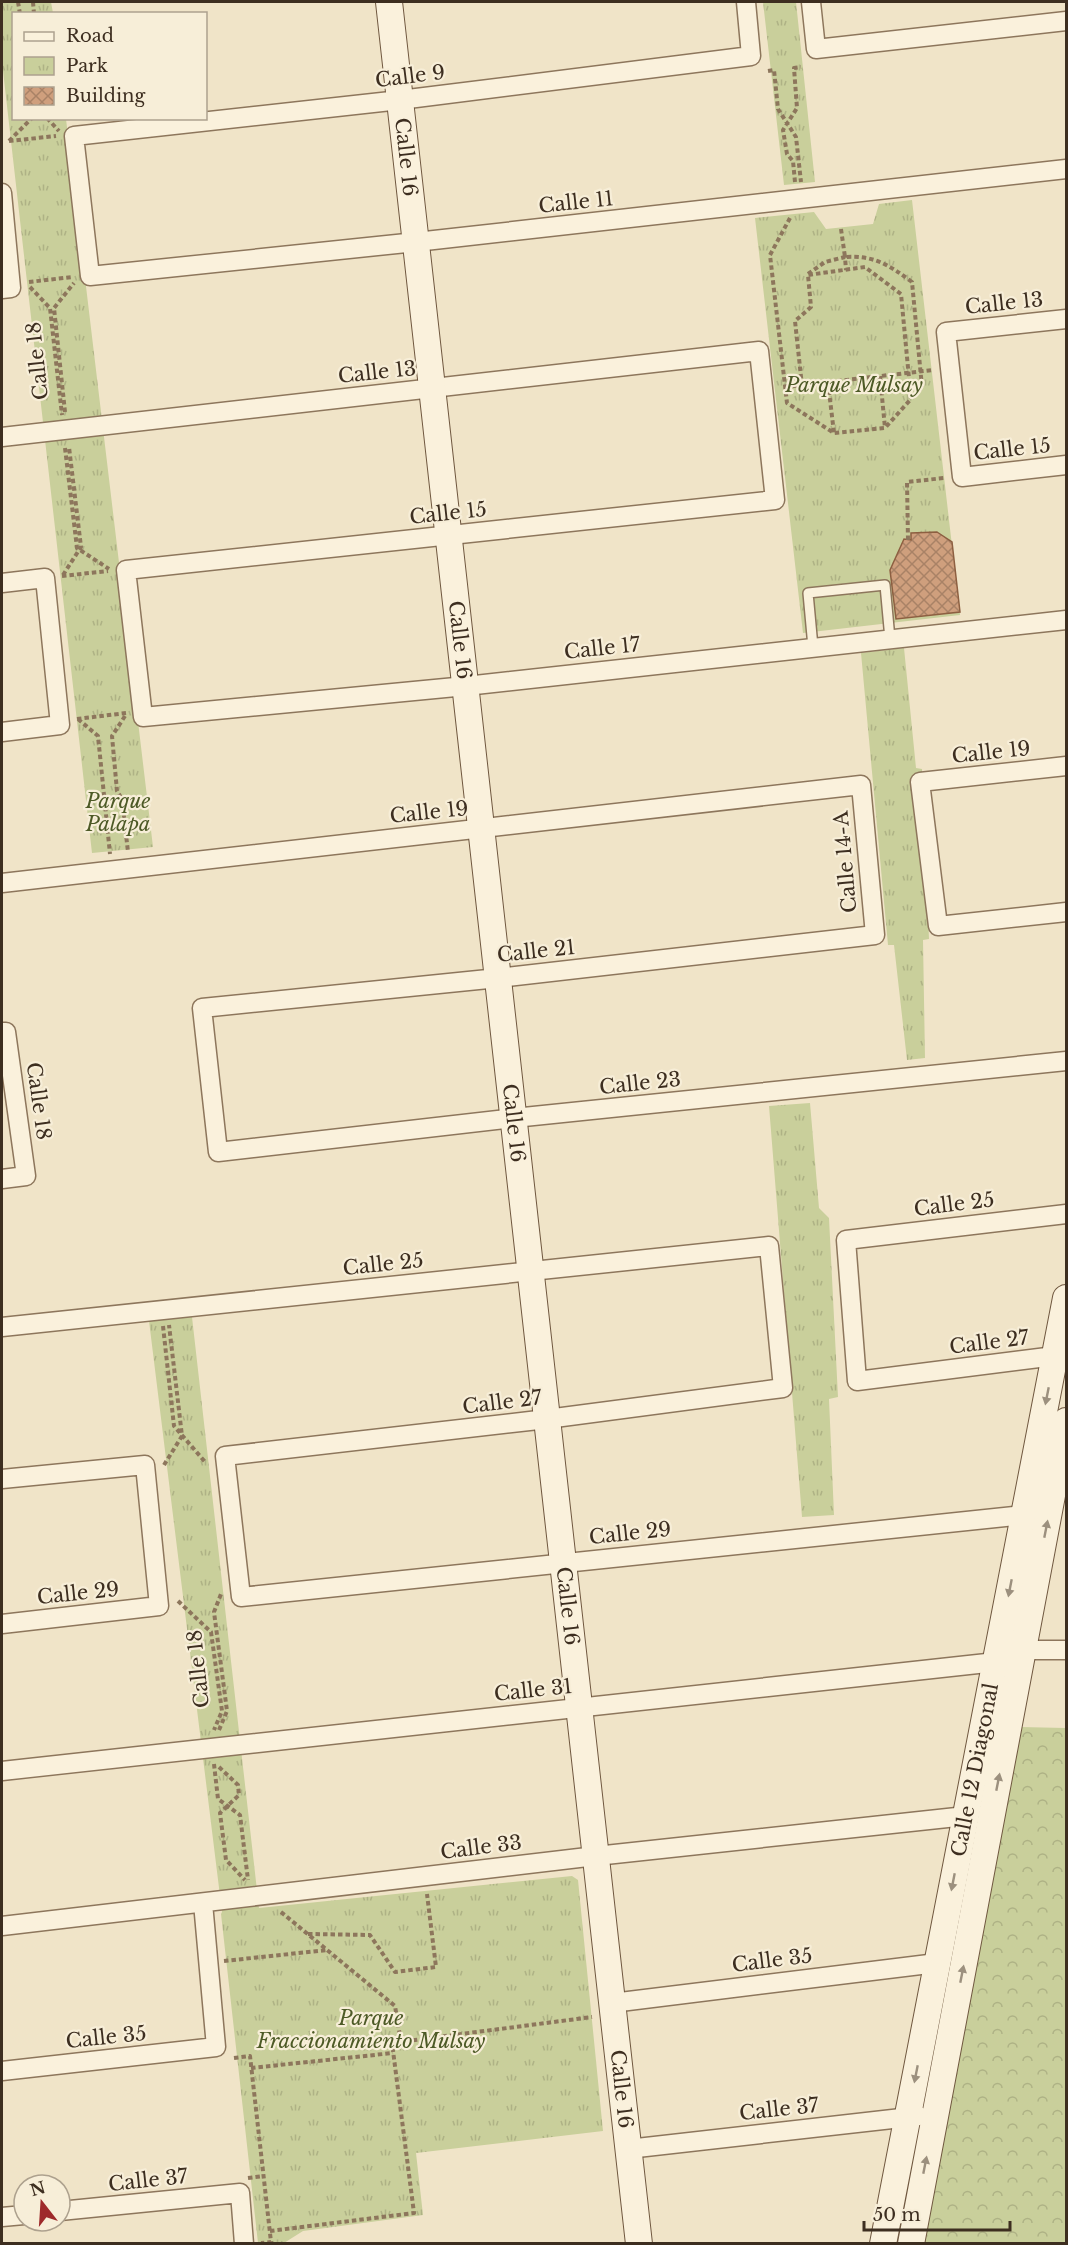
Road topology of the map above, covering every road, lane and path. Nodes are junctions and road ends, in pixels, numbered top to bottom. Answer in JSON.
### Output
{"nodes":[{"id":1,"x":389,"y":2,"type":"edge"},
{"id":2,"x":746,"y":2,"type":"edge"},
{"id":3,"x":811,"y":2,"type":"edge"},
{"id":4,"x":1066,"y":21,"type":"edge"},
{"id":5,"x":801,"y":67,"type":"dead end"},
{"id":6,"x":768,"y":71,"type":"dead end"},
{"id":7,"x":400,"y":100,"type":"junction"},
{"id":8,"x":30,"y":120,"type":"edge"},
{"id":9,"x":49,"y":120,"type":"edge"},
{"id":10,"x":788,"y":123,"type":"junction"},
{"id":11,"x":69,"y":136,"type":"junction"},
{"id":12,"x":1066,"y":169,"type":"edge"},
{"id":13,"x":2,"y":193,"type":"edge"},
{"id":14,"x":790,"y":217,"type":"dead end"},
{"id":15,"x":841,"y":229,"type":"dead end"},
{"id":16,"x":416,"y":242,"type":"junction"},
{"id":17,"x":845,"y":257,"type":"junction"},
{"id":18,"x":846,"y":270,"type":"junction"},
{"id":19,"x":808,"y":275,"type":"junction"},
{"id":20,"x":85,"y":276,"type":"junction"},
{"id":21,"x":12,"y":287,"type":"edge"},
{"id":22,"x":1066,"y":319,"type":"edge"},
{"id":23,"x":934,"y":370,"type":"dead end"},
{"id":24,"x":920,"y":372,"type":"junction"},
{"id":25,"x":908,"y":373,"type":"junction"},
{"id":26,"x":880,"y":376,"type":"junction"},
{"id":27,"x":828,"y":383,"type":"junction"},
{"id":28,"x":802,"y":386,"type":"junction"},
{"id":29,"x":786,"y":387,"type":"junction"},
{"id":30,"x":432,"y":388,"type":"junction"},
{"id":31,"x":779,"y":388,"type":"dead end"},
{"id":32,"x":911,"y":399,"type":"junction"},
{"id":33,"x":885,"y":428,"type":"junction"},
{"id":34,"x":834,"y":433,"type":"junction"},
{"id":35,"x":2,"y":437,"type":"edge"},
{"id":36,"x":66,"y":441,"type":"dead end"},
{"id":37,"x":1066,"y":465,"type":"edge"},
{"id":38,"x":954,"y":478,"type":"junction"},
{"id":39,"x":775,"y":500,"type":"joint"},
{"id":40,"x":449,"y":535,"type":"junction"},
{"id":41,"x":908,"y":540,"type":"dead end"},
{"id":42,"x":80,"y":550,"type":"junction"},
{"id":43,"x":119,"y":570,"type":"junction"},
{"id":44,"x":54,"y":577,"type":"junction"},
{"id":45,"x":2,"y":583,"type":"edge"},
{"id":46,"x":1066,"y":620,"type":"edge"},
{"id":47,"x":890,"y":639,"type":"junction"},
{"id":48,"x":813,"y":648,"type":"junction"},
{"id":49,"x":466,"y":686,"type":"junction"},
{"id":50,"x":135,"y":715,"type":"junction"},
{"id":51,"x":2,"y":732,"type":"edge"},
{"id":52,"x":1066,"y":766,"type":"edge"},
{"id":53,"x":861,"y":785,"type":"joint"},
{"id":54,"x":481,"y":828,"type":"junction"},
{"id":55,"x":128,"y":853,"type":"dead end"},
{"id":56,"x":110,"y":855,"type":"dead end"},
{"id":57,"x":2,"y":883,"type":"edge"},
{"id":58,"x":1066,"y":912,"type":"edge"},
{"id":59,"x":875,"y":935,"type":"joint"},
{"id":60,"x":498,"y":978,"type":"junction"},
{"id":61,"x":4,"y":1032,"type":"edge"},
{"id":62,"x":1066,"y":1061,"type":"edge"},
{"id":63,"x":514,"y":1119,"type":"junction"},
{"id":64,"x":218,"y":1152,"type":"joint"},
{"id":65,"x":2,"y":1179,"type":"edge"},
{"id":66,"x":1066,"y":1214,"type":"edge"},
{"id":67,"x":531,"y":1271,"type":"junction"},
{"id":68,"x":1066,"y":1298,"type":"edge"},
{"id":69,"x":162,"y":1322,"type":"dead end"},
{"id":70,"x":169,"y":1322,"type":"dead end"},
{"id":71,"x":2,"y":1327,"type":"edge"},
{"id":72,"x":1055,"y":1356,"type":"junction"},
{"id":73,"x":857,"y":1381,"type":"joint"},
{"id":74,"x":783,"y":1388,"type":"joint"},
{"id":75,"x":547,"y":1419,"type":"junction"},
{"id":76,"x":1066,"y":1421,"type":"edge"},
{"id":77,"x":183,"y":1436,"type":"junction"},
{"id":78,"x":206,"y":1463,"type":"dead end"},
{"id":79,"x":152,"y":1468,"type":"junction"},
{"id":80,"x":2,"y":1479,"type":"edge"},
{"id":81,"x":1059,"y":1500,"type":"edge"},
{"id":82,"x":1024,"y":1515,"type":"junction"},
{"id":83,"x":563,"y":1562,"type":"junction"},
{"id":84,"x":221,"y":1594,"type":"dead end"},
{"id":85,"x":241,"y":1598,"type":"joint"},
{"id":86,"x":167,"y":1602,"type":"junction"},
{"id":87,"x":2,"y":1624,"type":"edge"},
{"id":88,"x":1023,"y":1650,"type":"junction"},
{"id":89,"x":1066,"y":1650,"type":"edge"},
{"id":90,"x":996,"y":1662,"type":"junction"},
{"id":91,"x":579,"y":1708,"type":"junction"},
{"id":92,"x":213,"y":1762,"type":"dead end"},
{"id":93,"x":219,"y":1767,"type":"dead end"},
{"id":94,"x":2,"y":1771,"type":"edge"},
{"id":95,"x":228,"y":1806,"type":"junction"},
{"id":96,"x":966,"y":1816,"type":"junction"},
{"id":97,"x":596,"y":1856,"type":"junction"},
{"id":98,"x":426,"y":1887,"type":"dead end"},
{"id":99,"x":203,"y":1903,"type":"junction"},
{"id":100,"x":280,"y":1911,"type":"dead end"},
{"id":101,"x":2,"y":1926,"type":"edge"},
{"id":102,"x":308,"y":1934,"type":"junction"},
{"id":103,"x":327,"y":1950,"type":"junction"},
{"id":104,"x":223,"y":1961,"type":"dead end"},
{"id":105,"x":937,"y":1963,"type":"junction"},
{"id":106,"x":605,"y":2009,"type":"junction"},
{"id":107,"x":401,"y":2042,"type":"junction"},
{"id":108,"x":393,"y":2053,"type":"junction"},
{"id":109,"x":234,"y":2058,"type":"dead end"},
{"id":110,"x":251,"y":2068,"type":"junction"},
{"id":111,"x":2,"y":2071,"type":"edge"},
{"id":112,"x":935,"y":2115,"type":"junction"},
{"id":113,"x":907,"y":2117,"type":"junction"},
{"id":114,"x":628,"y":2149,"type":"junction"},
{"id":115,"x":263,"y":2176,"type":"junction"},
{"id":116,"x":244,"y":2186,"type":"junction"},
{"id":117,"x":72,"y":2209,"type":"edge"},
{"id":118,"x":270,"y":2231,"type":"junction"},
{"id":119,"x":244,"y":2244,"type":"edge"},
{"id":120,"x":261,"y":2244,"type":"edge"},
{"id":121,"x":639,"y":2244,"type":"edge"},
{"id":122,"x":883,"y":2244,"type":"edge"},
{"id":123,"x":910,"y":2244,"type":"edge"}],
"edges":[{"from":1,"to":7,"type":"street","name":"Calle 16"},
{"from":2,"to":7,"type":"street","name":"Calle 9"},
{"from":3,"to":4,"type":"street"},
{"from":5,"to":10,"type":"path"},
{"from":6,"to":10,"type":"path"},
{"from":7,"to":11,"type":"street","name":"Calle 9"},
{"from":7,"to":16,"type":"street","name":"Calle 16"},
{"from":8,"to":11,"type":"path"},
{"from":9,"to":11,"type":"path"},
{"from":10,"to":10,"type":"path"},
{"from":11,"to":20,"type":"street"},
{"from":12,"to":16,"type":"street","name":"Calle 11"},
{"from":13,"to":21,"type":"street"},
{"from":14,"to":29,"type":"path"},
{"from":15,"to":17,"type":"path"},
{"from":16,"to":20,"type":"street","name":"Calle 11"},
{"from":16,"to":30,"type":"street","name":"Calle 16"},
{"from":17,"to":18,"type":"path"},
{"from":17,"to":19,"type":"path"},
{"from":17,"to":24,"type":"path"},
{"from":18,"to":19,"type":"path"},
{"from":18,"to":25,"type":"path"},
{"from":19,"to":28,"type":"path"},
{"from":20,"to":21,"type":"path"},
{"from":20,"to":21,"type":"path","name":"Calle 18"},
{"from":22,"to":38,"type":"street","name":"Calle 13"},
{"from":23,"to":24,"type":"path"},
{"from":24,"to":25,"type":"path"},
{"from":24,"to":32,"type":"path"},
{"from":25,"to":26,"type":"path"},
{"from":25,"to":32,"type":"path"},
{"from":26,"to":27,"type":"path"},
{"from":26,"to":33,"type":"path"},
{"from":27,"to":28,"type":"path"},
{"from":27,"to":34,"type":"path"},
{"from":28,"to":29,"type":"path"},
{"from":29,"to":31,"type":"path"},
{"from":29,"to":34,"type":"path"},
{"from":30,"to":35,"type":"street","name":"Calle 13"},
{"from":30,"to":39,"type":"street","name":"Calle 13"},
{"from":30,"to":40,"type":"street","name":"Calle 16"},
{"from":32,"to":33,"type":"path"},
{"from":33,"to":34,"type":"path"},
{"from":36,"to":42,"type":"path"},
{"from":37,"to":38,"type":"street","name":"Calle 15"},
{"from":38,"to":41,"type":"path"},
{"from":39,"to":40,"type":"street","name":"Calle 15"},
{"from":40,"to":43,"type":"street","name":"Calle 15"},
{"from":40,"to":49,"type":"street","name":"Calle 16"},
{"from":42,"to":43,"type":"path"},
{"from":42,"to":44,"type":"path"},
{"from":43,"to":44,"type":"path"},
{"from":43,"to":50,"type":"street"},
{"from":44,"to":45,"type":"street"},
{"from":44,"to":51,"type":"street"},
{"from":46,"to":47,"type":"street","name":"Calle 17"},
{"from":47,"to":48,"type":"street","name":"Calle 17"},
{"from":47,"to":48,"type":"lane"},
{"from":48,"to":49,"type":"street","name":"Calle 17"},
{"from":49,"to":50,"type":"street","name":"Calle 17"},
{"from":49,"to":54,"type":"street","name":"Calle 16"},
{"from":50,"to":55,"type":"path"},
{"from":50,"to":56,"type":"path"},
{"from":52,"to":58,"type":"street","name":"Calle 19"},
{"from":53,"to":54,"type":"street","name":"Calle 19"},
{"from":53,"to":59,"type":"street","name":"Calle 14-A"},
{"from":54,"to":57,"type":"street","name":"Calle 19"},
{"from":54,"to":60,"type":"street","name":"Calle 16"},
{"from":59,"to":60,"type":"street","name":"Calle 21"},
{"from":60,"to":63,"type":"street","name":"Calle 16"},
{"from":60,"to":64,"type":"street","name":"Calle 21"},
{"from":61,"to":65,"type":"street","name":"Calle 18"},
{"from":62,"to":63,"type":"street","name":"Calle 23"},
{"from":63,"to":64,"type":"street","name":"Calle 23"},
{"from":63,"to":67,"type":"street","name":"Calle 16"},
{"from":66,"to":73,"type":"street","name":"Calle 25"},
{"from":67,"to":71,"type":"street","name":"Calle 25"},
{"from":67,"to":74,"type":"street","name":"Calle 25"},
{"from":67,"to":75,"type":"street","name":"Calle 16"},
{"from":68,"to":72,"type":"street","name":"Calle 12 Diagonal"},
{"from":69,"to":77,"type":"path"},
{"from":70,"to":77,"type":"path"},
{"from":72,"to":73,"type":"street","name":"Calle 27"},
{"from":72,"to":82,"type":"street","name":"Calle 12 Diagonal","one_way":true},
{"from":74,"to":75,"type":"street","name":"Calle 27"},
{"from":75,"to":83,"type":"street","name":"Calle 16"},
{"from":75,"to":85,"type":"street","name":"Calle 27"},
{"from":76,"to":81,"type":"street","name":"Calle 12 Diagonal"},
{"from":77,"to":78,"type":"path"},
{"from":77,"to":79,"type":"path"},
{"from":79,"to":80,"type":"street"},
{"from":79,"to":86,"type":"street"},
{"from":88,"to":81,"type":"street","name":"Calle 12 Diagonal","one_way":true},
{"from":82,"to":83,"type":"street","name":"Calle 29"},
{"from":82,"to":90,"type":"street","name":"Calle 12 Diagonal","one_way":true},
{"from":83,"to":85,"type":"street","name":"Calle 29"},
{"from":83,"to":91,"type":"street","name":"Calle 16"},
{"from":84,"to":86,"type":"path","name":"Calle 18"},
{"from":86,"to":87,"type":"street","name":"Calle 29"},
{"from":88,"to":89,"type":"street","name":"Calle 31"},
{"from":88,"to":90,"type":"street","name":"Calle 31"},
{"from":112,"to":88,"type":"street","name":"Calle 12 Diagonal","one_way":true},
{"from":90,"to":91,"type":"street","name":"Calle 31"},
{"from":90,"to":96,"type":"street","name":"Calle 12 Diagonal"},
{"from":91,"to":94,"type":"street","name":"Calle 31"},
{"from":91,"to":97,"type":"street","name":"Calle 16"},
{"from":92,"to":95,"type":"path"},
{"from":93,"to":95,"type":"path"},
{"from":95,"to":95,"type":"path"},
{"from":96,"to":97,"type":"street","name":"Calle 33"},
{"from":96,"to":105,"type":"street","name":"Calle 12 Diagonal","one_way":true},
{"from":97,"to":99,"type":"street","name":"Calle 33"},
{"from":97,"to":106,"type":"street","name":"Calle 16"},
{"from":98,"to":102,"type":"path"},
{"from":99,"to":101,"type":"street","name":"Calle 33"},
{"from":99,"to":111,"type":"street","name":"Calle 35"},
{"from":100,"to":102,"type":"path"},
{"from":102,"to":103,"type":"path"},
{"from":103,"to":104,"type":"path"},
{"from":103,"to":107,"type":"path"},
{"from":105,"to":106,"type":"street","name":"Calle 35"},
{"from":105,"to":113,"type":"street","name":"Calle 12 Diagonal","one_way":true},
{"from":106,"to":107,"type":"path"},
{"from":106,"to":114,"type":"street","name":"Calle 16"},
{"from":107,"to":108,"type":"path"},
{"from":108,"to":110,"type":"path"},
{"from":108,"to":118,"type":"path"},
{"from":109,"to":110,"type":"path"},
{"from":110,"to":115,"type":"path"},
{"from":112,"to":113,"type":"street","name":"Calle 37"},
{"from":123,"to":112,"type":"street","name":"Calle 12 Diagonal","one_way":true},
{"from":113,"to":114,"type":"street","name":"Calle 37"},
{"from":113,"to":122,"type":"street","name":"Calle 12 Diagonal"},
{"from":114,"to":121,"type":"street","name":"Calle 16"},
{"from":115,"to":116,"type":"path"},
{"from":115,"to":118,"type":"path"},
{"from":116,"to":117,"type":"street","name":"Calle 37"},
{"from":116,"to":119,"type":"street"},
{"from":118,"to":120,"type":"path"}]}
